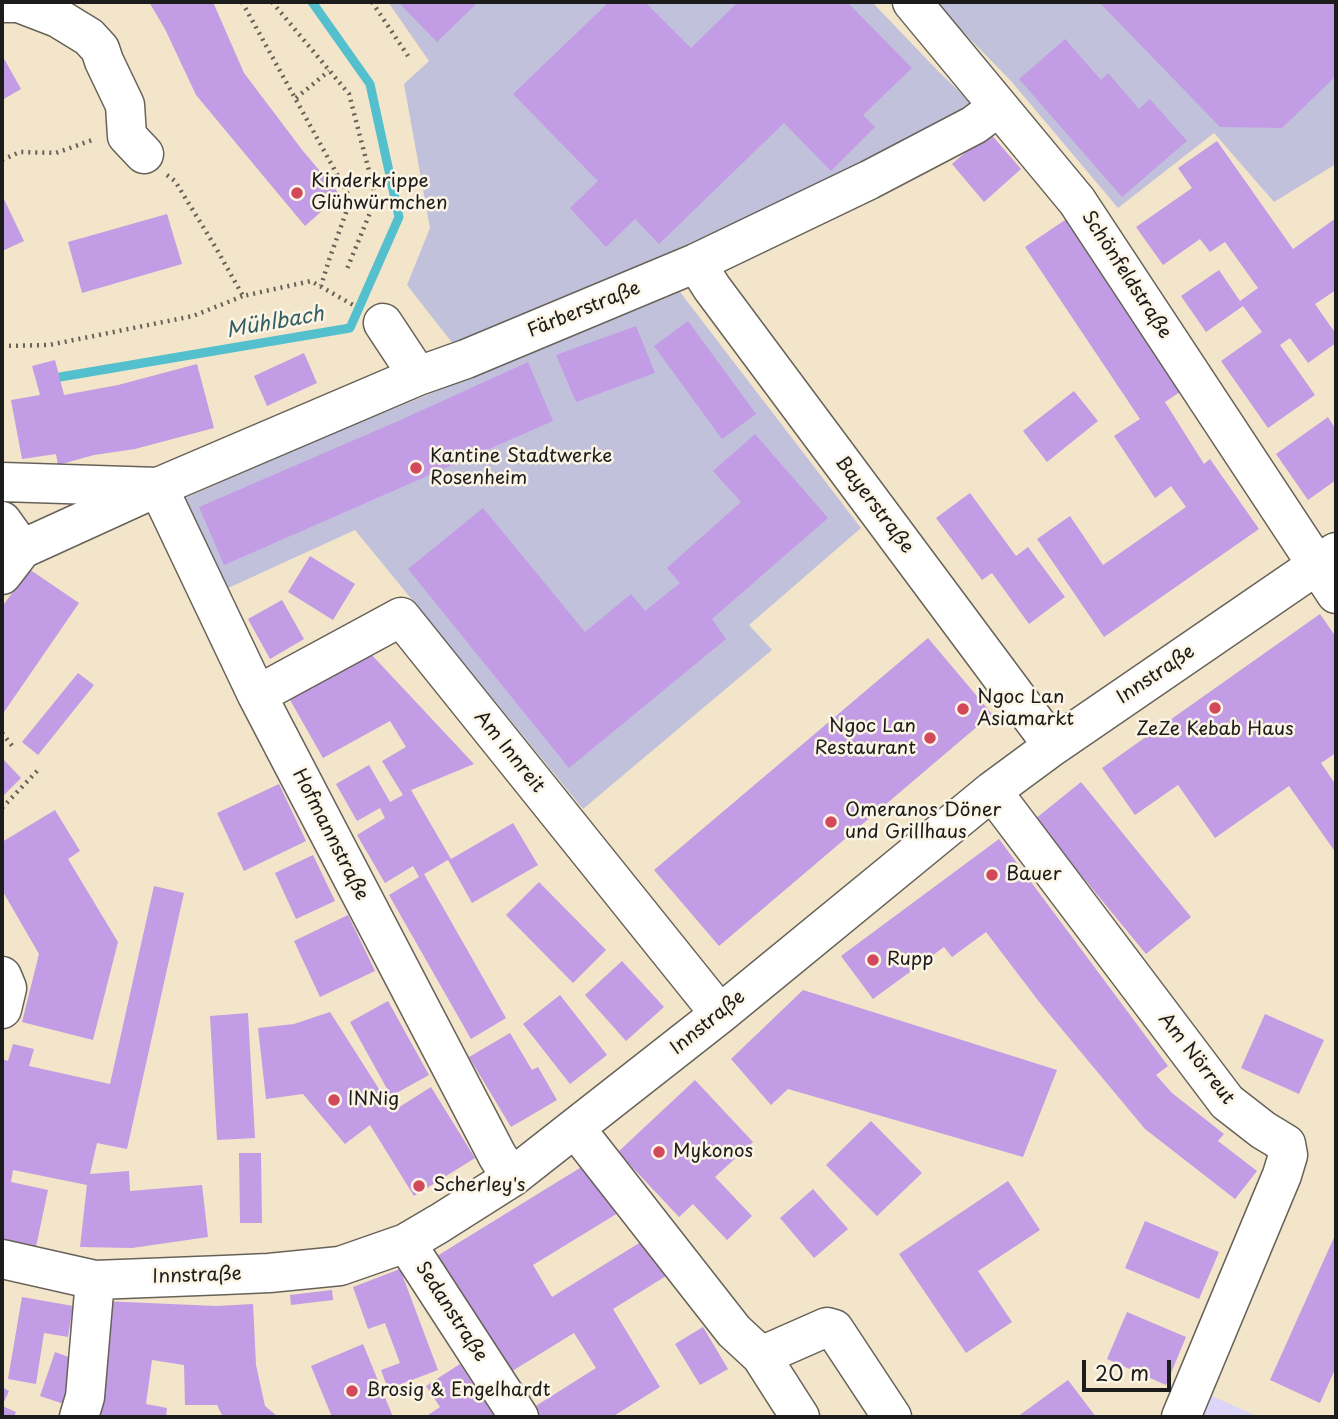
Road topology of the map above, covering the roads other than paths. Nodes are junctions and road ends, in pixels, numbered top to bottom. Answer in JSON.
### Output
{"nodes":[{"id":1,"x":912,"y":2,"type":"edge"},
{"id":2,"x":2,"y":3,"type":"edge"},
{"id":3,"x":998,"y":107,"type":"junction"},
{"id":4,"x":135,"y":145,"type":"road end"},
{"id":5,"x":696,"y":263,"type":"junction"},
{"id":6,"x":383,"y":323,"type":"dead end"},
{"id":7,"x":418,"y":376,"type":"junction"},
{"id":8,"x":2,"y":482,"type":"edge"},
{"id":9,"x":158,"y":487,"type":"junction"},
{"id":10,"x":8,"y":548,"type":"edge"},
{"id":11,"x":1330,"y":570,"type":"edge"},
{"id":12,"x":257,"y":695,"type":"junction"},
{"id":13,"x":1053,"y":746,"type":"junction"},
{"id":14,"x":992,"y":791,"type":"junction"},
{"id":15,"x":2,"y":976,"type":"edge"},
{"id":16,"x":2,"y":1009,"type":"edge"},
{"id":17,"x":720,"y":1014,"type":"junction"},
{"id":18,"x":575,"y":1128,"type":"junction"},
{"id":19,"x":511,"y":1178,"type":"junction"},
{"id":20,"x":406,"y":1242,"type":"junction"},
{"id":21,"x":2,"y":1259,"type":"edge"},
{"id":22,"x":95,"y":1280,"type":"junction"},
{"id":23,"x":761,"y":1356,"type":"junction"},
{"id":24,"x":79,"y":1417,"type":"edge"},
{"id":25,"x":519,"y":1417,"type":"edge"},
{"id":26,"x":800,"y":1417,"type":"edge"},
{"id":27,"x":892,"y":1417,"type":"edge"},
{"id":28,"x":1181,"y":1417,"type":"edge"}],
"edges":[{"from":1,"to":3,"type":"street","name":"Schönfeldstraße"},
{"from":2,"to":4,"type":"street"},
{"from":3,"to":5,"type":"street","name":"Färberstraße"},
{"from":3,"to":11,"type":"street","name":"Schönfeldstraße"},
{"from":5,"to":7,"type":"street","name":"Färberstraße"},
{"from":5,"to":13,"type":"street","name":"Bayerstraße"},
{"from":6,"to":7,"type":"street"},
{"from":7,"to":9,"type":"street","name":"Färberstraße"},
{"from":8,"to":9,"type":"street","name":"Färberstraße"},
{"from":9,"to":10,"type":"street","name":"Färberstraße"},
{"from":9,"to":12,"type":"street","name":"Hofmannstraße"},
{"from":11,"to":13,"type":"street","name":"Innstraße"},
{"from":12,"to":17,"type":"street","name":"Am Innreit"},
{"from":12,"to":19,"type":"street","name":"Hofmannstraße"},
{"from":13,"to":14,"type":"street","name":"Innstraße"},
{"from":14,"to":17,"type":"street","name":"Innstraße"},
{"from":14,"to":28,"type":"street","name":"Am Nörreut"},
{"from":15,"to":16,"type":"street"},
{"from":17,"to":18,"type":"street","name":"Innstraße"},
{"from":18,"to":19,"type":"street","name":"Innstraße"},
{"from":18,"to":23,"type":"street"},
{"from":19,"to":20,"type":"street","name":"Innstraße"},
{"from":20,"to":22,"type":"street","name":"Innstraße"},
{"from":20,"to":25,"type":"street","name":"Sedanstraße"},
{"from":21,"to":22,"type":"street","name":"Innstraße"},
{"from":22,"to":24,"type":"street"},
{"from":23,"to":26,"type":"street"},
{"from":23,"to":27,"type":"street"}]}
